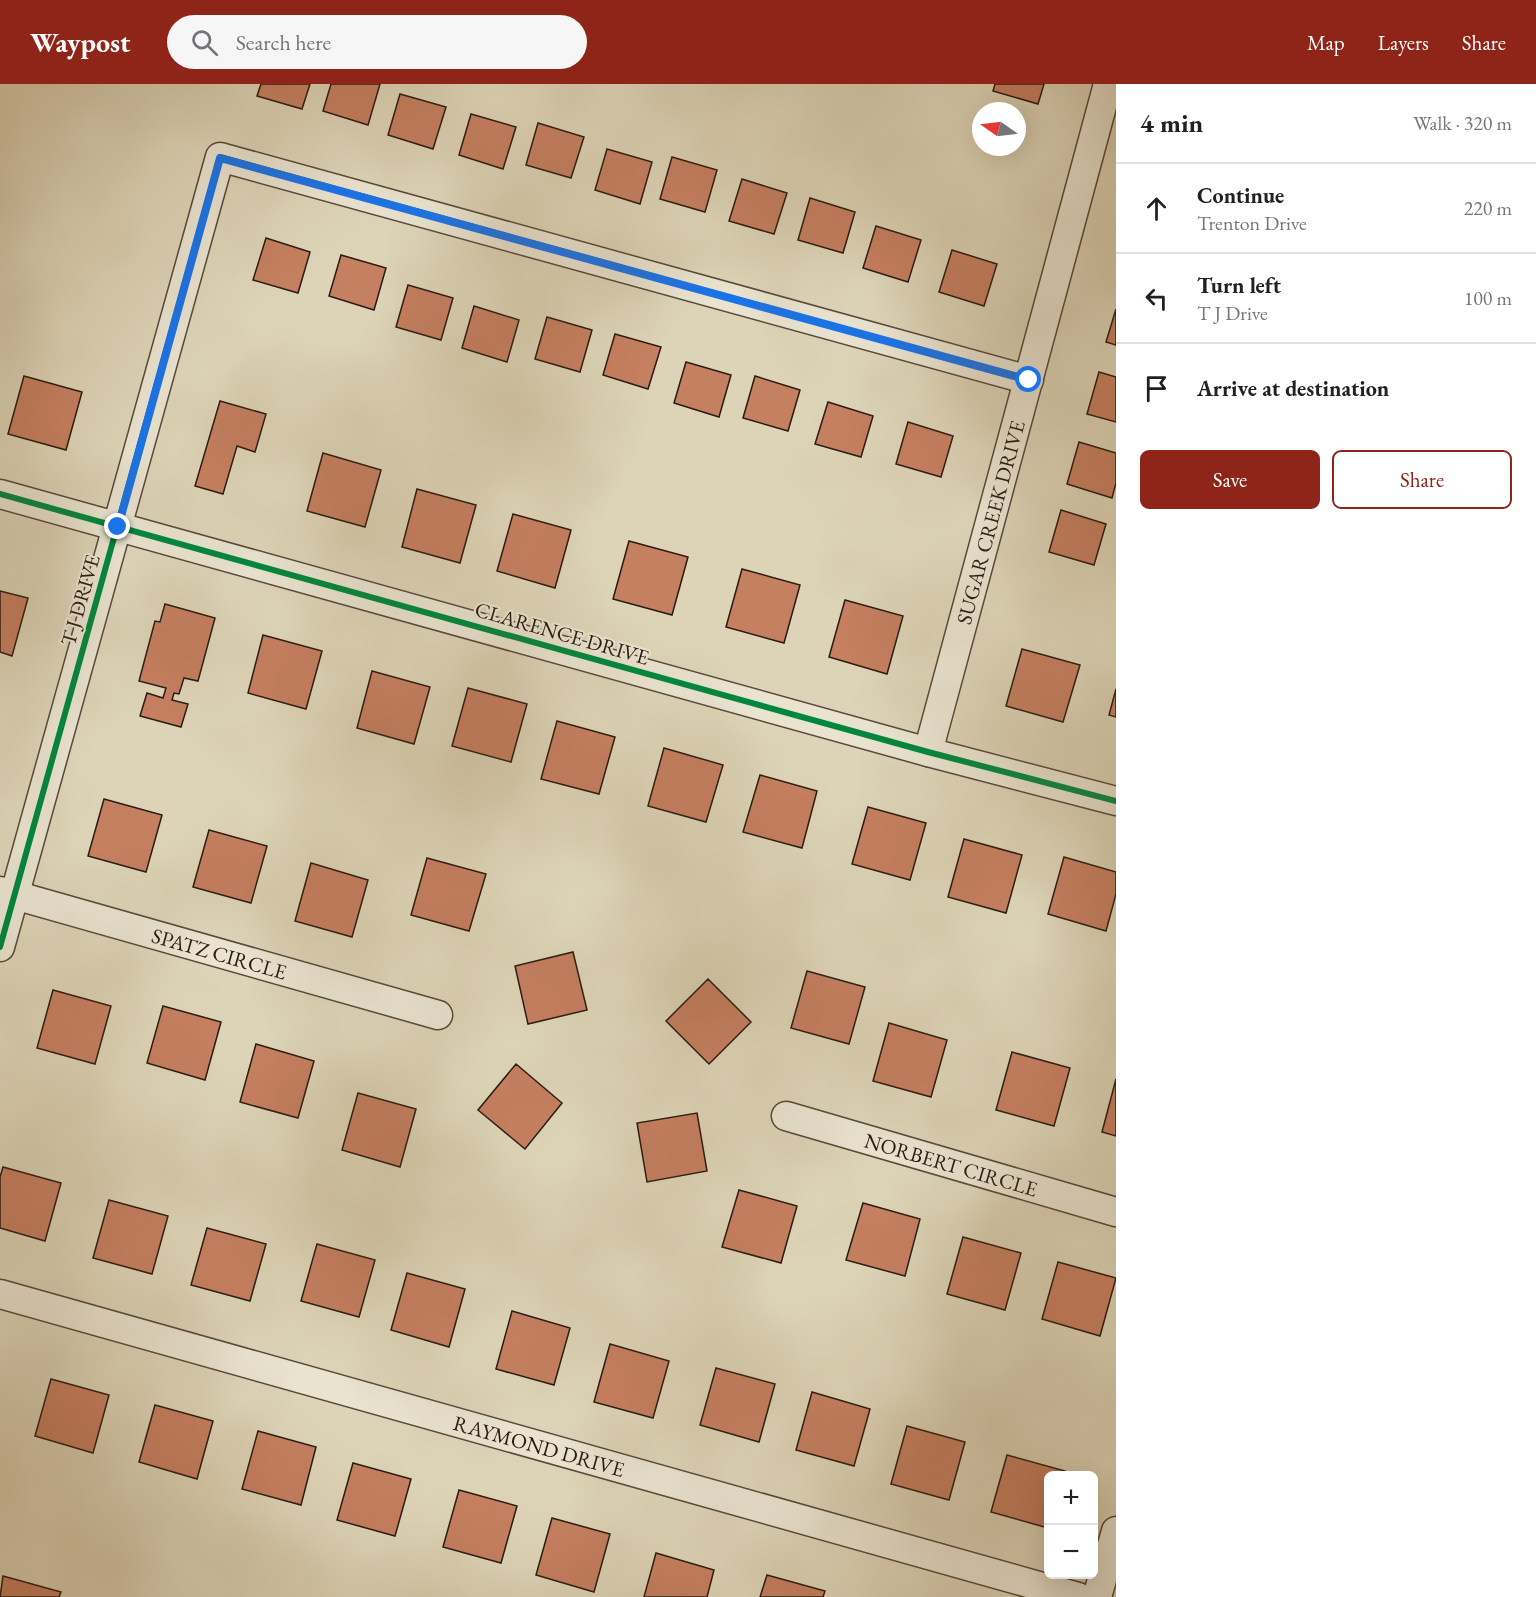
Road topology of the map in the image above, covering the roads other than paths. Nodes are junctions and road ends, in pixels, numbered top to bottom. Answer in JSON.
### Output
{"nodes":[{"id":1,"x":1108,"y":84,"type":"edge"},
{"id":2,"x":1029,"y":380,"type":"junction"},
{"id":3,"x":0,"y":494,"type":"edge"},
{"id":4,"x":118,"y":527,"type":"junction"},
{"id":5,"x":928,"y":752,"type":"junction"},
{"id":6,"x":1116,"y":801,"type":"edge"},
{"id":7,"x":7,"y":893,"type":"edge"},
{"id":8,"x":0,"y":946,"type":"edge"},
{"id":9,"x":438,"y":1015,"type":"dead end"},
{"id":10,"x":786,"y":1116,"type":"dead end"},
{"id":11,"x":1116,"y":1212,"type":"edge"},
{"id":12,"x":0,"y":1294,"type":"edge"},
{"id":13,"x":1116,"y":1531,"type":"edge"},
{"id":14,"x":1078,"y":1597,"type":"edge"},
{"id":15,"x":1097,"y":1597,"type":"edge"}],
"edges":[{"from":1,"to":2,"type":"street","name":"SUGAR CREEK DRIVE"},
{"from":2,"to":4,"type":"street","name":"T J DRIVE"},
{"from":2,"to":5,"type":"street","name":"SUGAR CREEK DRIVE"},
{"from":3,"to":4,"type":"street","name":"CLARENCE DRIVE"},
{"from":4,"to":5,"type":"street","name":"CLARENCE DRIVE"},
{"from":4,"to":7,"type":"street","name":"T J DRIVE"},
{"from":5,"to":6,"type":"street","name":"CLARENCE DRIVE"},
{"from":7,"to":8,"type":"street","name":"T J DRIVE"},
{"from":7,"to":9,"type":"street","name":"SPATZ CIRCLE"},
{"from":10,"to":11,"type":"street","name":"NORBERT CIRCLE"},
{"from":12,"to":14,"type":"street","name":"RAYMOND DRIVE"},
{"from":13,"to":15,"type":"street"}]}
